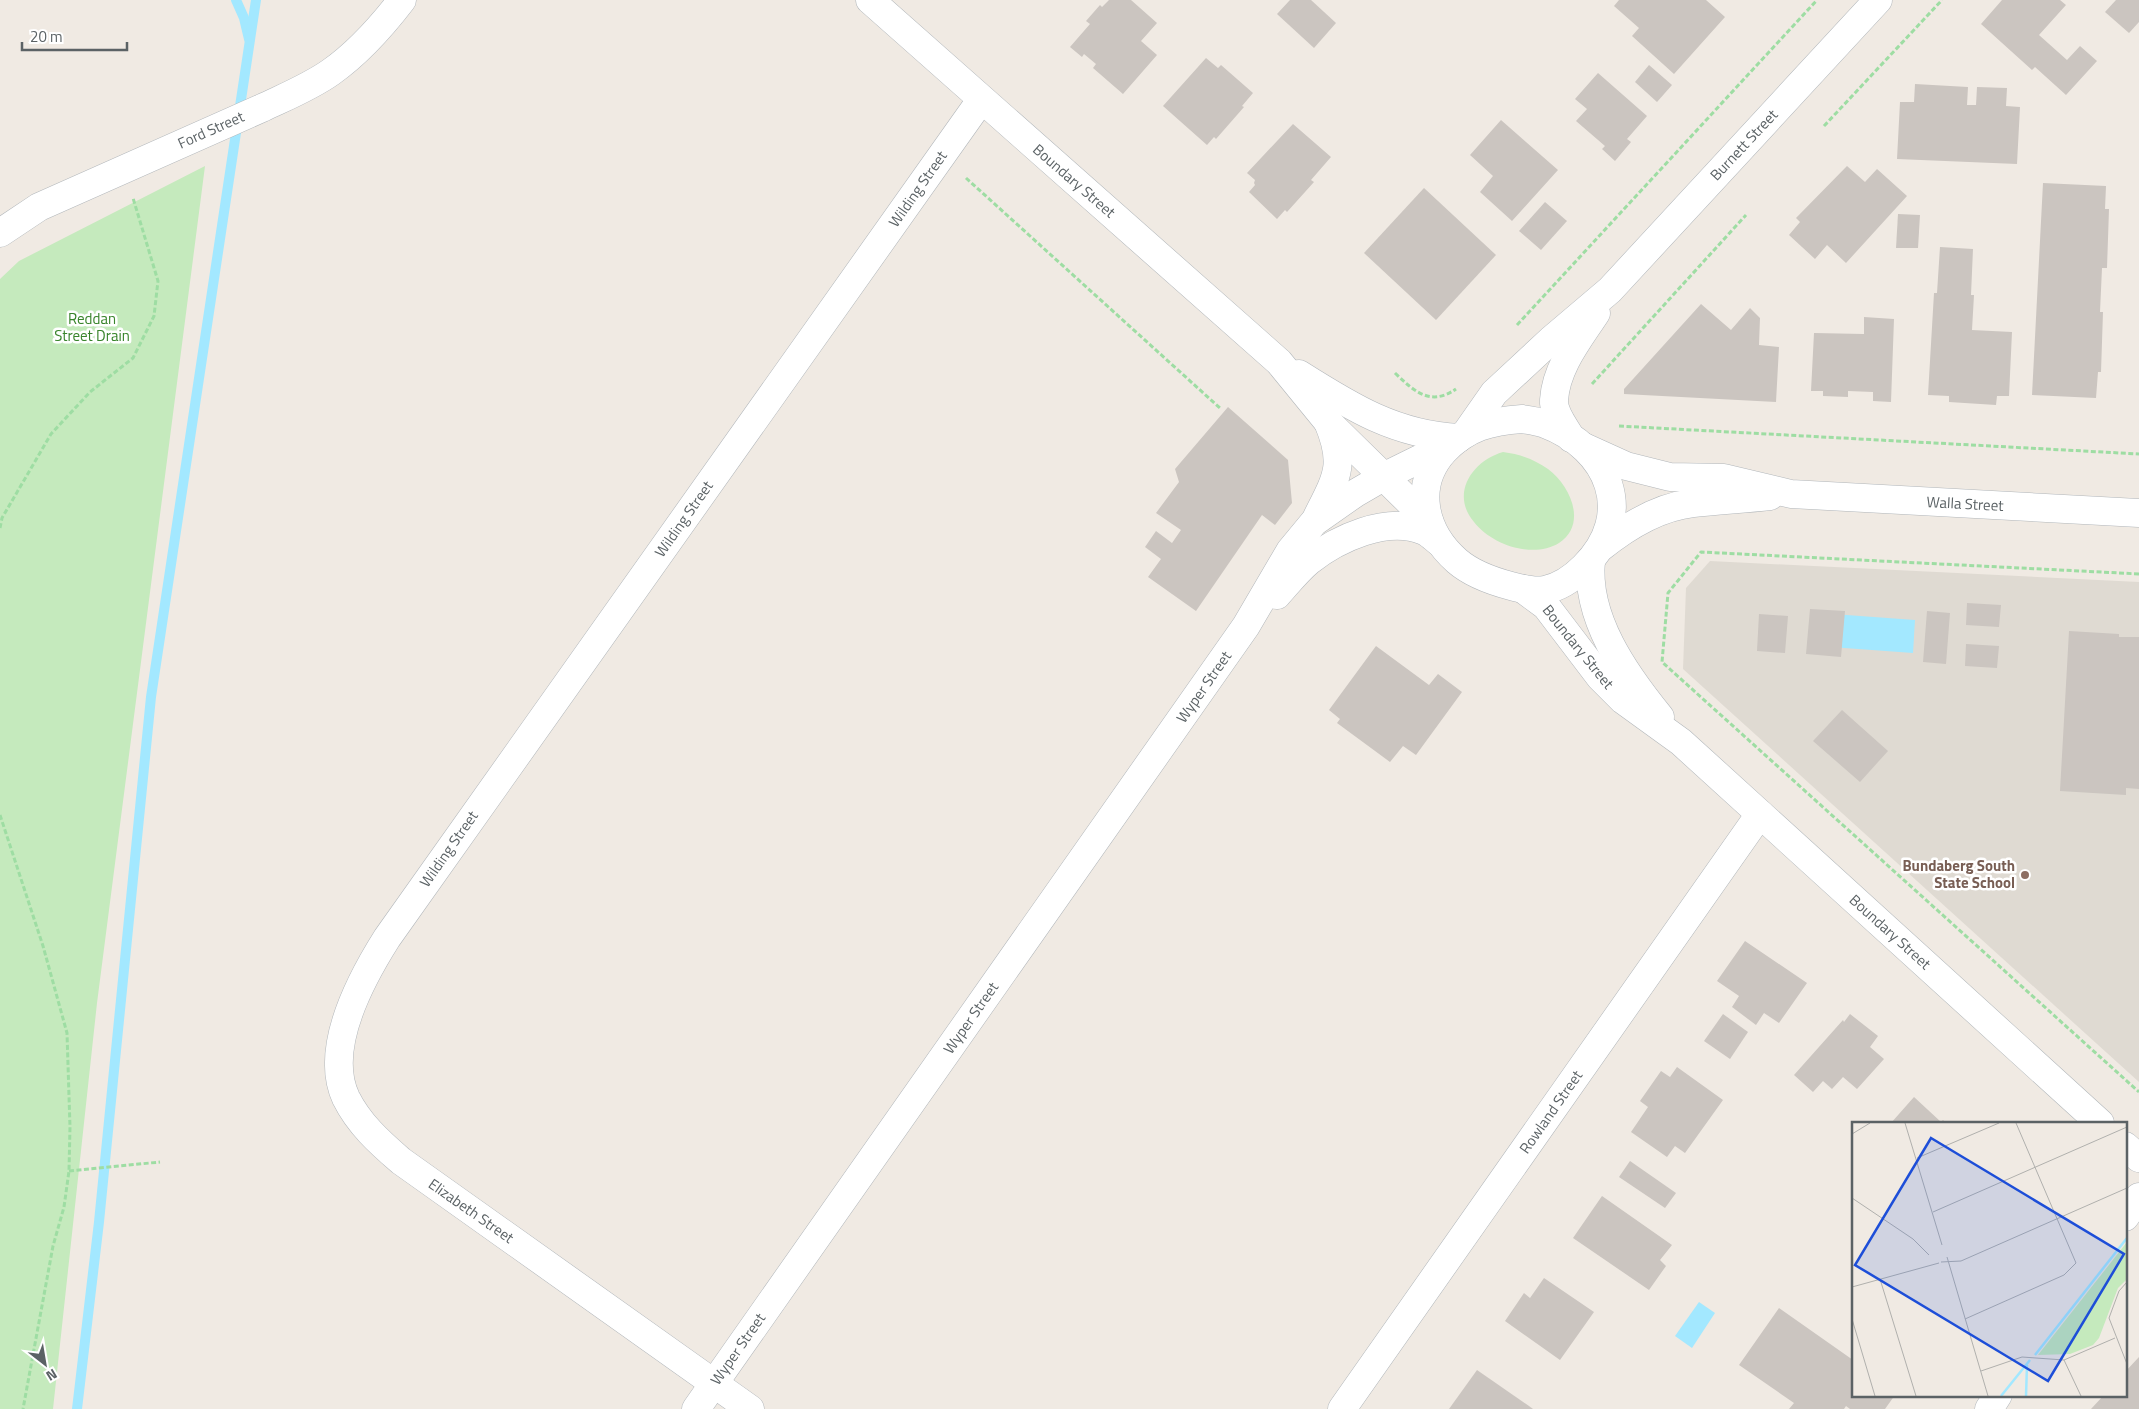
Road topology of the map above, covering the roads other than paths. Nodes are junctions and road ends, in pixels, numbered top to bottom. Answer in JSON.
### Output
{"nodes":[{"id":1,"x":402,"y":0,"type":"edge"},
{"id":2,"x":870,"y":0,"type":"edge"},
{"id":3,"x":1866,"y":4,"type":"edge"},
{"id":4,"x":981,"y":100,"type":"junction"},
{"id":5,"x":0,"y":233,"type":"edge"},
{"id":6,"x":1610,"y":290,"type":"junction"},
{"id":7,"x":1279,"y":362,"type":"junction"},
{"id":8,"x":1328,"y":422,"type":"junction"},
{"id":9,"x":1459,"y":438,"type":"junction"},
{"id":10,"x":1578,"y":443,"type":"junction"},
{"id":11,"x":1385,"y":476,"type":"junction"},
{"id":12,"x":1791,"y":494,"type":"junction"},
{"id":13,"x":2139,"y":514,"type":"edge"},
{"id":14,"x":1314,"y":522,"type":"junction"},
{"id":15,"x":1434,"y":531,"type":"junction"},
{"id":16,"x":1595,"y":554,"type":"junction"},
{"id":17,"x":1523,"y":589,"type":"junction"},
{"id":18,"x":1246,"y":626,"type":"junction"},
{"id":19,"x":1681,"y":742,"type":"junction"},
{"id":20,"x":1760,"y":814,"type":"junction"},
{"id":21,"x":387,"y":938,"type":"joint"},
{"id":22,"x":2099,"y":1122,"type":"edge"},
{"id":23,"x":2126,"y":1147,"type":"edge"},
{"id":24,"x":2139,"y":1158,"type":"edge"},
{"id":25,"x":2139,"y":1197,"type":"edge"},
{"id":26,"x":2126,"y":1216,"type":"edge"},
{"id":27,"x":714,"y":1384,"type":"junction"},
{"id":28,"x":1997,"y":1396,"type":"edge"},
{"id":29,"x":696,"y":1409,"type":"edge"},
{"id":30,"x":750,"y":1409,"type":"edge"},
{"id":31,"x":1342,"y":1409,"type":"edge"},
{"id":32,"x":1988,"y":1409,"type":"edge"}],
"edges":[{"from":1,"to":5,"type":"street","name":"Ford Street"},
{"from":2,"to":4,"type":"street","name":"Boundary Street"},
{"from":3,"to":6,"type":"street","name":"Burnett Street"},
{"from":4,"to":7,"type":"street","name":"Boundary Street"},
{"from":4,"to":21,"type":"street","name":"Wilding Street"},
{"from":6,"to":9,"type":"street","name":"Burnett Street"},
{"from":6,"to":10,"type":"street","name":"Burnett Street"},
{"from":7,"to":8,"type":"street","name":"Boundary Street"},
{"from":7,"to":9,"type":"street","name":"Boundary Street"},
{"from":8,"to":11,"type":"street","name":"Boundary Street"},
{"from":8,"to":14,"type":"street"},
{"from":9,"to":10,"type":"street"},
{"from":9,"to":11,"type":"street","name":"Wyper Street"},
{"from":9,"to":15,"type":"street"},
{"from":10,"to":12,"type":"street"},
{"from":10,"to":16,"type":"street"},
{"from":11,"to":14,"type":"street","name":"Wyper Street"},
{"from":11,"to":15,"type":"street","name":"Boundary Street"},
{"from":12,"to":13,"type":"street","name":"Walla Street"},
{"from":12,"to":16,"type":"street"},
{"from":14,"to":18,"type":"street","name":"Wyper Street"},
{"from":15,"to":17,"type":"street"},
{"from":15,"to":18,"type":"street","name":"Wyper Street"},
{"from":16,"to":17,"type":"street"},
{"from":16,"to":19,"type":"street","name":"Boundary Street"},
{"from":17,"to":19,"type":"street","name":"Boundary Street"},
{"from":18,"to":27,"type":"street","name":"Wyper Street"},
{"from":19,"to":20,"type":"street","name":"Boundary Street"},
{"from":20,"to":22,"type":"street","name":"Boundary Street"},
{"from":20,"to":31,"type":"street","name":"Rowland Street"},
{"from":21,"to":27,"type":"street","name":"Elizabeth Street"},
{"from":23,"to":24,"type":"street"},
{"from":25,"to":26,"type":"street"},
{"from":27,"to":29,"type":"street","name":"Wyper Street"},
{"from":27,"to":30,"type":"street","name":"Elizabeth Street"},
{"from":28,"to":32,"type":"street"}]}
